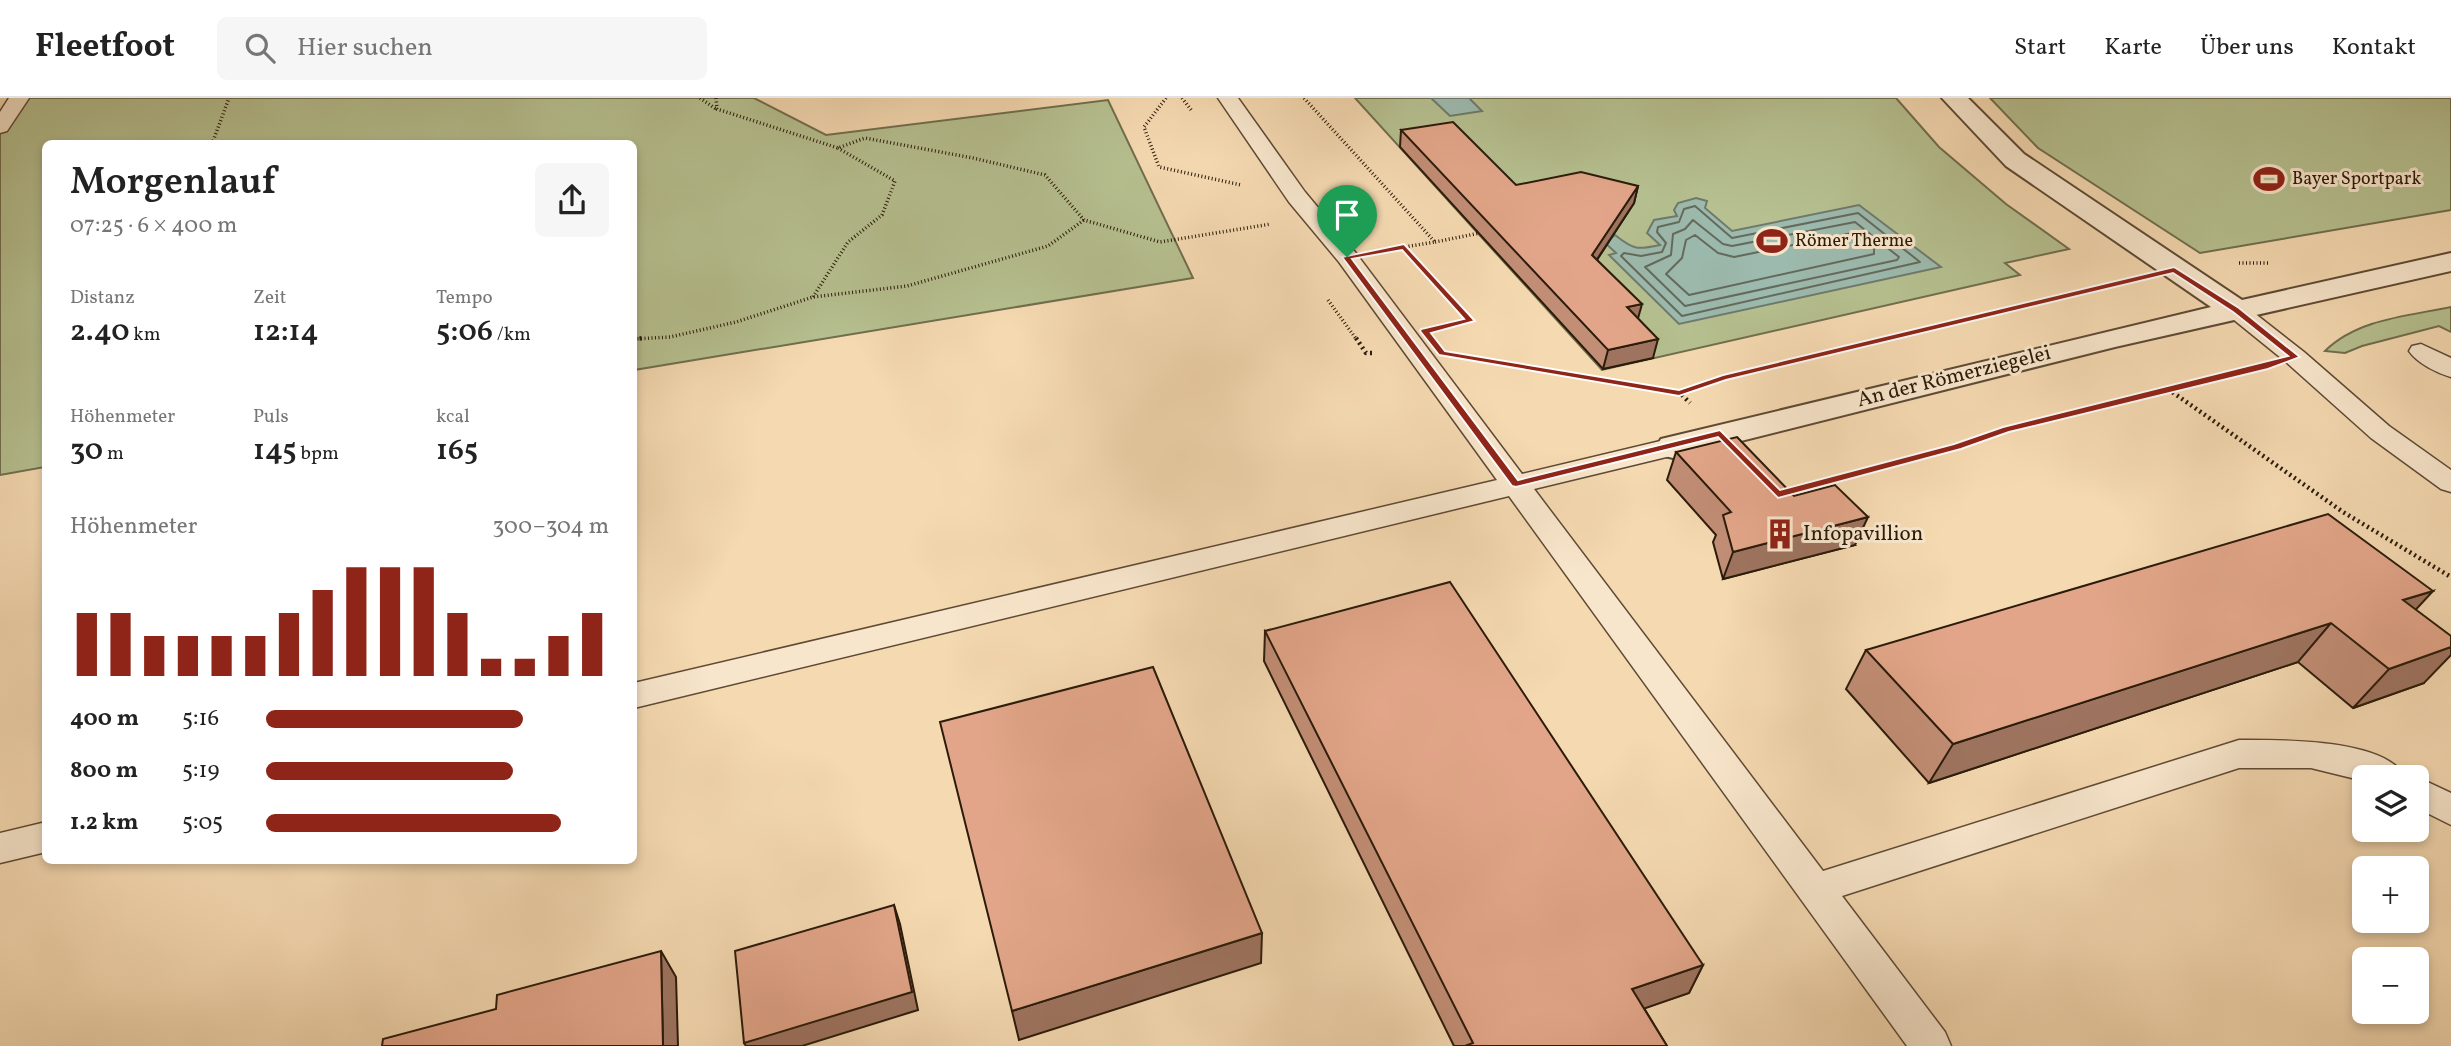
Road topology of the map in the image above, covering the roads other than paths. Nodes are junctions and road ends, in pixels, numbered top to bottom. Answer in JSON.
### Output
{"nodes":[{"id":1,"x":19,"y":98,"type":"edge"},
{"id":2,"x":1228,"y":98,"type":"edge"},
{"id":3,"x":1954,"y":98,"type":"edge"},
{"id":4,"x":0,"y":127,"type":"edge"},
{"id":5,"x":2451,"y":262,"type":"edge"},
{"id":6,"x":2236,"y":310,"type":"junction"},
{"id":7,"x":2421,"y":351,"type":"dead end"},
{"id":8,"x":2451,"y":369,"type":"edge"},
{"id":9,"x":1672,"y":447,"type":"joint"},
{"id":10,"x":2451,"y":483,"type":"edge"},
{"id":11,"x":1516,"y":484,"type":"junction"},
{"id":12,"x":637,"y":695,"type":"edge"},
{"id":13,"x":2364,"y":765,"type":"edge"},
{"id":14,"x":2429,"y":798,"type":"edge"},
{"id":15,"x":2451,"y":810,"type":"edge"},
{"id":16,"x":42,"y":838,"type":"edge"},
{"id":17,"x":0,"y":848,"type":"edge"},
{"id":18,"x":1815,"y":891,"type":"junction"},
{"id":19,"x":1931,"y":1046,"type":"edge"}],
"edges":[{"from":1,"to":4,"type":"lane"},
{"from":2,"to":11,"type":"lane"},
{"from":3,"to":6,"type":"street"},
{"from":5,"to":6,"type":"street","name":"An der Römerziegelei"},
{"from":6,"to":9,"type":"street","name":"An der Römerziegelei"},
{"from":6,"to":10,"type":"lane"},
{"from":7,"to":8,"type":"lane"},
{"from":9,"to":11,"type":"lane"},
{"from":11,"to":12,"type":"lane"},
{"from":11,"to":18,"type":"lane"},
{"from":13,"to":18,"type":"lane"},
{"from":14,"to":15,"type":"lane"},
{"from":16,"to":17,"type":"lane"},
{"from":18,"to":19,"type":"lane"}]}
